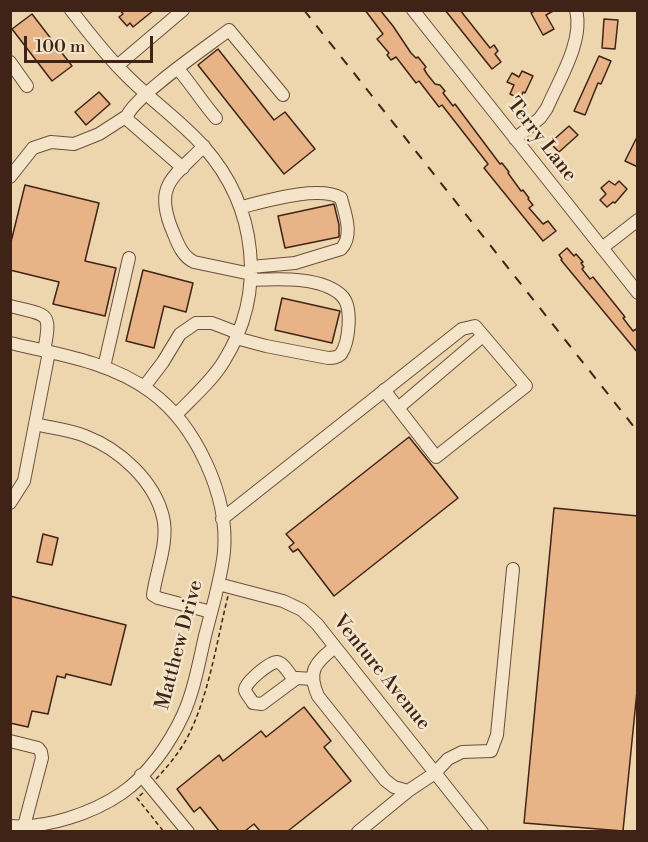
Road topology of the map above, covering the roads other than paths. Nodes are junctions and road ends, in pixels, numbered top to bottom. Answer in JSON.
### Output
{"nodes":[{"id":1,"x":183,"y":10,"type":"edge"},
{"id":2,"x":413,"y":10,"type":"edge"},
{"id":3,"x":576,"y":10,"type":"edge"},
{"id":4,"x":78,"y":13,"type":"edge"},
{"id":5,"x":10,"y":62,"type":"edge"},
{"id":6,"x":117,"y":66,"type":"junction"},
{"id":7,"x":178,"y":69,"type":"junction"},
{"id":8,"x":27,"y":86,"type":"dead end"},
{"id":9,"x":146,"y":94,"type":"junction"},
{"id":10,"x":283,"y":95,"type":"dead end"},
{"id":11,"x":127,"y":116,"type":"junction"},
{"id":12,"x":216,"y":118,"type":"dead end"},
{"id":13,"x":515,"y":139,"type":"junction"},
{"id":14,"x":204,"y":146,"type":"junction"},
{"id":15,"x":183,"y":168,"type":"junction"},
{"id":16,"x":10,"y":177,"type":"edge"},
{"id":17,"x":242,"y":207,"type":"junction"},
{"id":18,"x":638,"y":220,"type":"edge"},
{"id":19,"x":602,"y":248,"type":"junction"},
{"id":20,"x":129,"y":258,"type":"dead end"},
{"id":21,"x":295,"y":263,"type":"junction"},
{"id":22,"x":251,"y":274,"type":"junction"},
{"id":23,"x":297,"y":280,"type":"junction"},
{"id":24,"x":638,"y":293,"type":"edge"},
{"id":25,"x":10,"y":306,"type":"edge"},
{"id":26,"x":237,"y":336,"type":"junction"},
{"id":27,"x":478,"y":340,"type":"dead end"},
{"id":28,"x":10,"y":343,"type":"edge"},
{"id":29,"x":47,"y":351,"type":"junction"},
{"id":30,"x":104,"y":367,"type":"junction"},
{"id":31,"x":144,"y":387,"type":"junction"},
{"id":32,"x":384,"y":390,"type":"junction"},
{"id":33,"x":398,"y":408,"type":"junction"},
{"id":34,"x":176,"y":415,"type":"junction"},
{"id":35,"x":35,"y":424,"type":"junction"},
{"id":36,"x":10,"y":503,"type":"edge"},
{"id":37,"x":222,"y":519,"type":"junction"},
{"id":38,"x":513,"y":569,"type":"dead end"},
{"id":39,"x":218,"y":584,"type":"junction"},
{"id":40,"x":211,"y":612,"type":"junction"},
{"id":41,"x":335,"y":647,"type":"junction"},
{"id":42,"x":313,"y":679,"type":"junction"},
{"id":43,"x":294,"y":680,"type":"dead end"},
{"id":44,"x":10,"y":741,"type":"edge"},
{"id":45,"x":435,"y":773,"type":"junction"},
{"id":46,"x":141,"y":775,"type":"junction"},
{"id":47,"x":408,"y":791,"type":"junction"},
{"id":48,"x":10,"y":826,"type":"edge"},
{"id":49,"x":24,"y":826,"type":"junction"},
{"id":50,"x":188,"y":831,"type":"edge"},
{"id":51,"x":358,"y":831,"type":"edge"},
{"id":52,"x":482,"y":831,"type":"edge"}],
"edges":[{"from":1,"to":6,"type":"street"},
{"from":2,"to":13,"type":"street","name":"Terry Lane"},
{"from":3,"to":13,"type":"street"},
{"from":4,"to":6,"type":"street"},
{"from":5,"to":8,"type":"street"},
{"from":6,"to":9,"type":"street"},
{"from":7,"to":9,"type":"street"},
{"from":7,"to":10,"type":"street"},
{"from":7,"to":12,"type":"street"},
{"from":9,"to":11,"type":"street"},
{"from":9,"to":14,"type":"street"},
{"from":11,"to":15,"type":"street"},
{"from":11,"to":16,"type":"street"},
{"from":13,"to":19,"type":"street","name":"Terry Lane"},
{"from":14,"to":15,"type":"street"},
{"from":14,"to":17,"type":"street"},
{"from":15,"to":22,"type":"street"},
{"from":17,"to":21,"type":"street"},
{"from":17,"to":22,"type":"street"},
{"from":18,"to":19,"type":"street"},
{"from":19,"to":24,"type":"street","name":"Terry Lane"},
{"from":20,"to":30,"type":"street"},
{"from":21,"to":22,"type":"street"},
{"from":21,"to":23,"type":"street"},
{"from":22,"to":23,"type":"street"},
{"from":22,"to":26,"type":"street"},
{"from":23,"to":26,"type":"street"},
{"from":25,"to":29,"type":"street"},
{"from":26,"to":31,"type":"street"},
{"from":26,"to":34,"type":"street"},
{"from":27,"to":33,"type":"street"},
{"from":28,"to":29,"type":"street","name":"Matthew Drive"},
{"from":29,"to":30,"type":"street","name":"Matthew Drive"},
{"from":29,"to":35,"type":"street"},
{"from":30,"to":31,"type":"street","name":"Matthew Drive"},
{"from":31,"to":34,"type":"street","name":"Matthew Drive"},
{"from":32,"to":33,"type":"street"},
{"from":32,"to":33,"type":"street"},
{"from":32,"to":37,"type":"street"},
{"from":34,"to":37,"type":"street","name":"Matthew Drive"},
{"from":35,"to":36,"type":"street"},
{"from":35,"to":40,"type":"street"},
{"from":37,"to":39,"type":"street","name":"Matthew Drive"},
{"from":38,"to":45,"type":"street"},
{"from":39,"to":40,"type":"street","name":"Matthew Drive"},
{"from":39,"to":41,"type":"street","name":"Venture Avenue"},
{"from":40,"to":46,"type":"street","name":"Matthew Drive"},
{"from":41,"to":42,"type":"street"},
{"from":41,"to":45,"type":"street","name":"Venture Avenue"},
{"from":42,"to":43,"type":"street"},
{"from":42,"to":47,"type":"street"},
{"from":44,"to":49,"type":"street"},
{"from":45,"to":47,"type":"street"},
{"from":45,"to":52,"type":"street","name":"Venture Avenue"},
{"from":46,"to":49,"type":"street","name":"Matthew Drive"},
{"from":46,"to":50,"type":"street"},
{"from":47,"to":51,"type":"street"},
{"from":48,"to":49,"type":"street","name":"Matthew Drive"}]}
